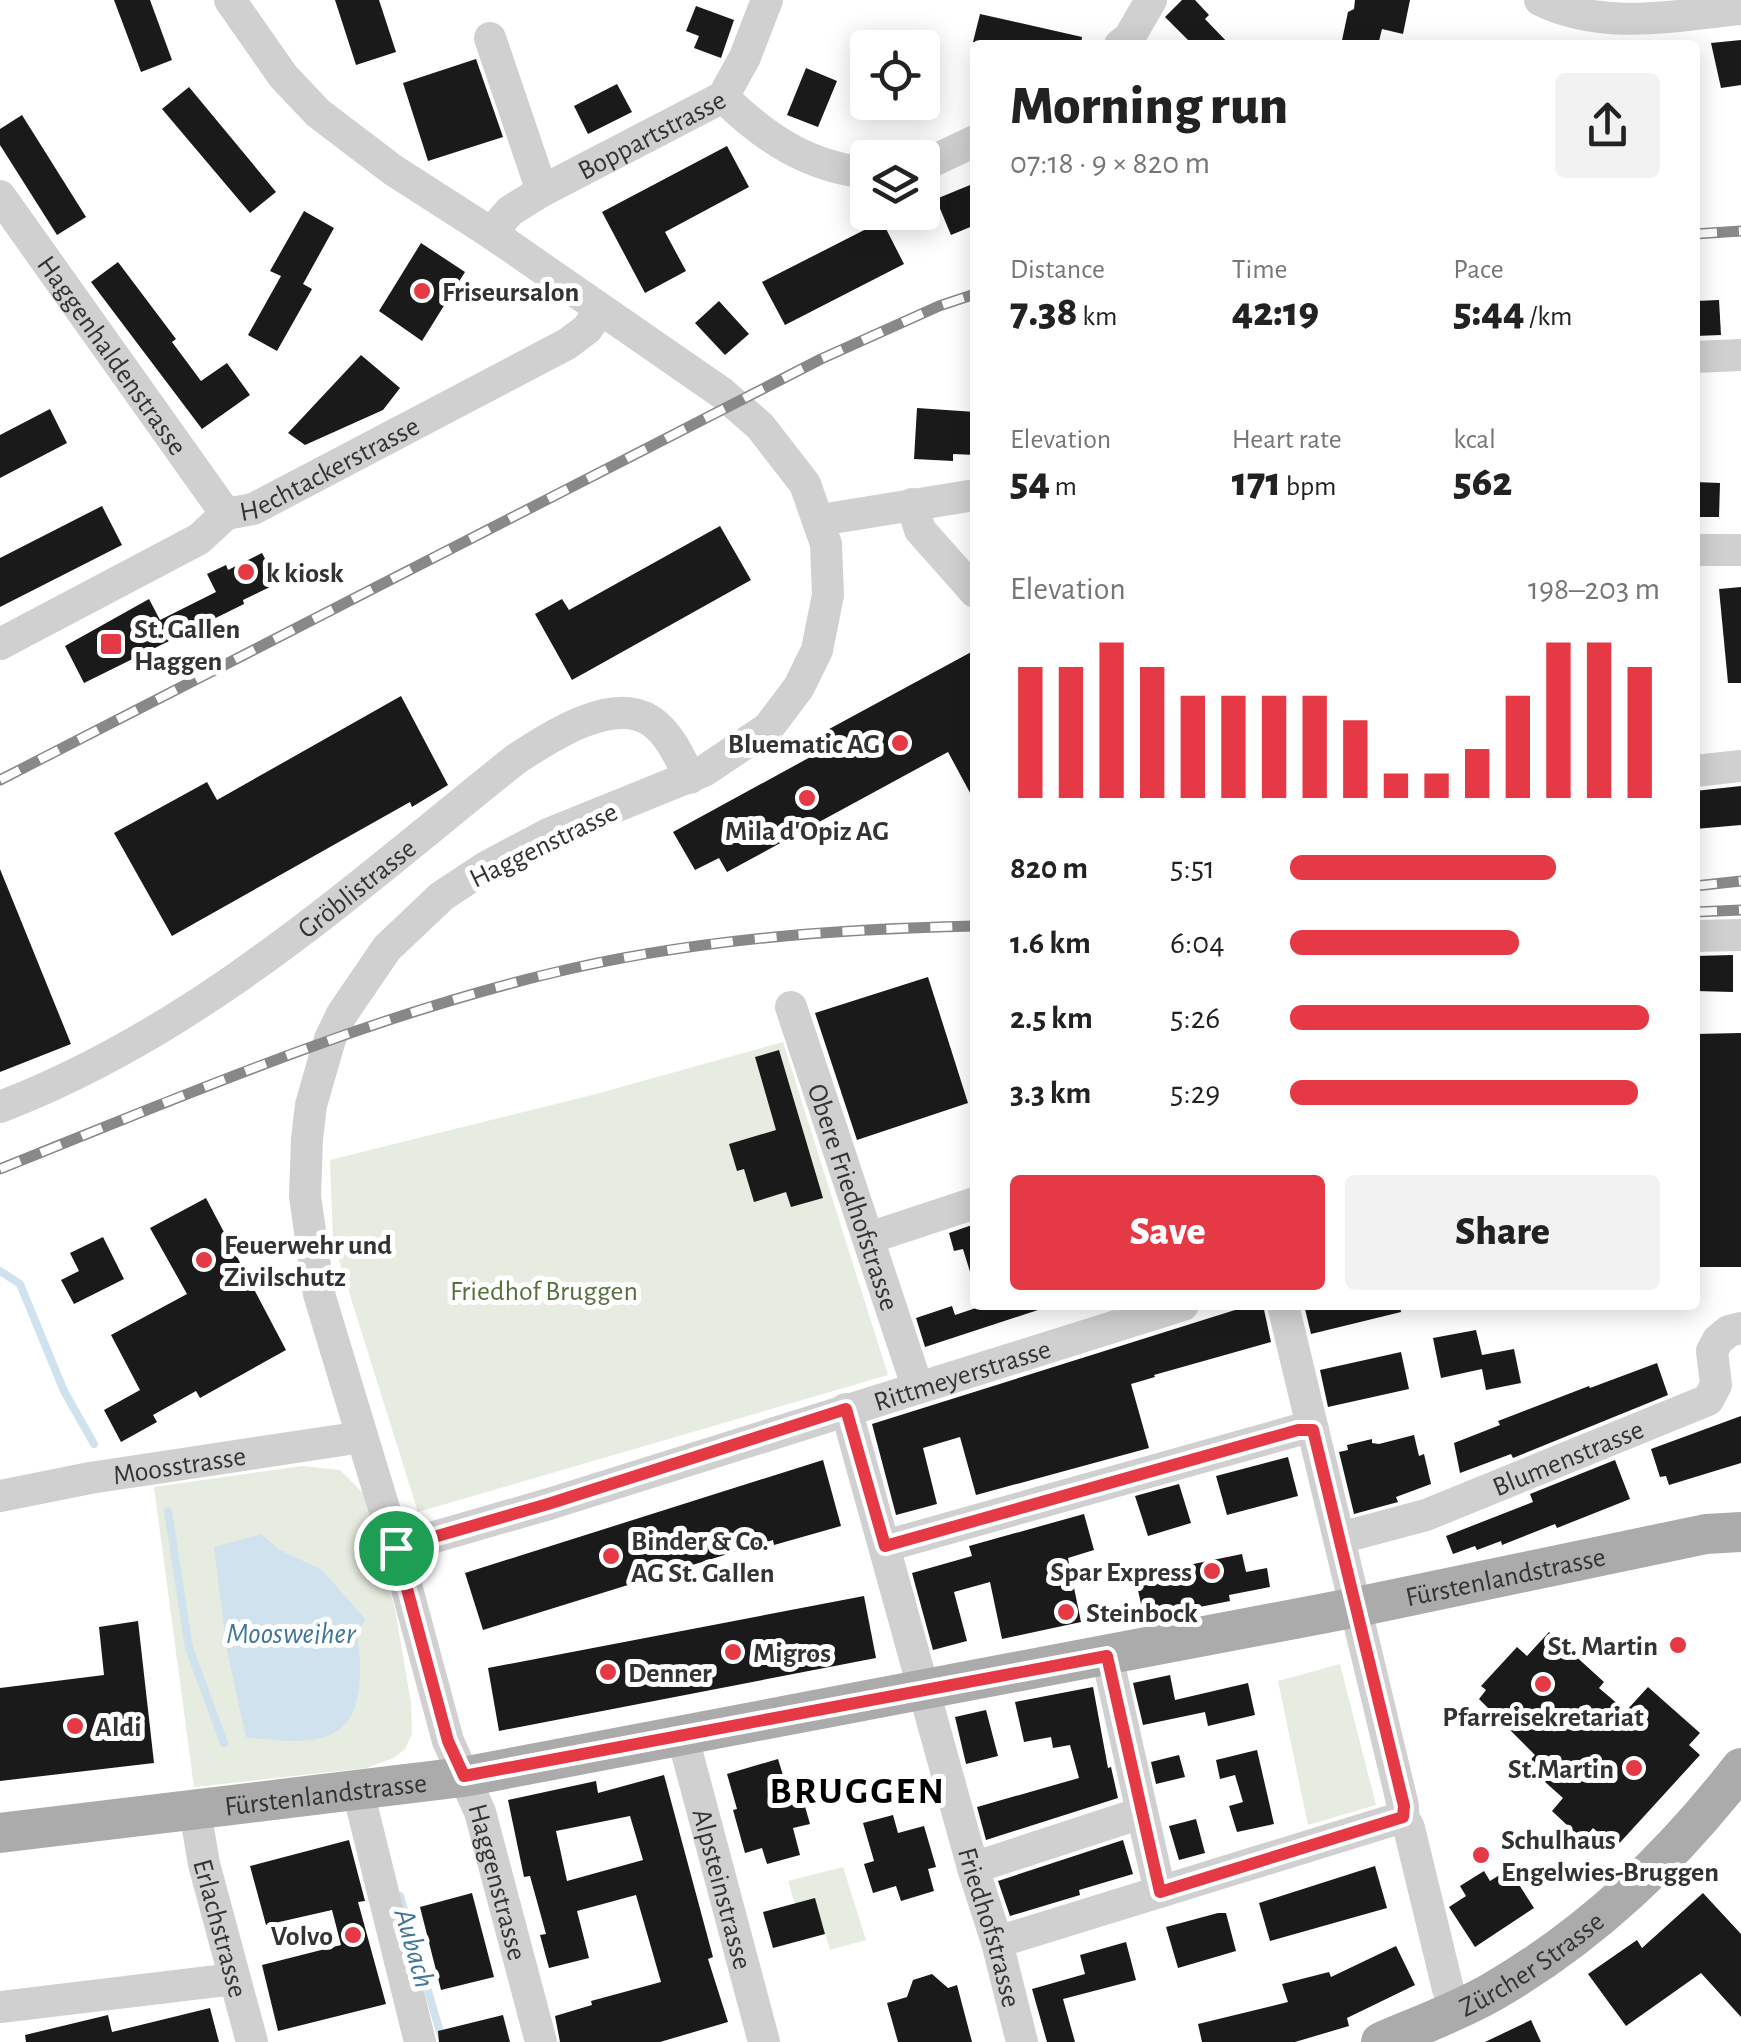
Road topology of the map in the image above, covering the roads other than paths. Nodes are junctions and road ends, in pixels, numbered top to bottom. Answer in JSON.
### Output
{"nodes":[{"id":1,"x":230,"y":0,"type":"edge"},
{"id":2,"x":767,"y":0,"type":"edge"},
{"id":3,"x":1151,"y":0,"type":"edge"},
{"id":4,"x":1540,"y":0,"type":"edge"},
{"id":5,"x":1741,"y":8,"type":"edge"},
{"id":6,"x":490,"y":38,"type":"dead end"},
{"id":7,"x":1126,"y":40,"type":"edge"},
{"id":8,"x":723,"y":97,"type":"junction"},
{"id":9,"x":970,"y":143,"type":"edge"},
{"id":10,"x":940,"y":158,"type":"edge"},
{"id":11,"x":850,"y":170,"type":"edge"},
{"id":12,"x":542,"y":192,"type":"junction"},
{"id":13,"x":0,"y":196,"type":"edge"},
{"id":14,"x":491,"y":233,"type":"junction"},
{"id":15,"x":600,"y":310,"type":"junction"},
{"id":16,"x":1741,"y":355,"type":"edge"},
{"id":17,"x":1700,"y":357,"type":"edge"},
{"id":18,"x":970,"y":496,"type":"edge"},
{"id":19,"x":912,"y":504,"type":"junction"},
{"id":20,"x":226,"y":514,"type":"junction"},
{"id":21,"x":820,"y":520,"type":"junction"},
{"id":22,"x":1700,"y":550,"type":"edge"},
{"id":23,"x":1741,"y":550,"type":"edge"},
{"id":24,"x":970,"y":586,"type":"edge"},
{"id":25,"x":0,"y":644,"type":"edge"},
{"id":26,"x":1741,"y":766,"type":"edge"},
{"id":27,"x":1700,"y":770,"type":"edge"},
{"id":28,"x":690,"y":778,"type":"junction"},
{"id":29,"x":1741,"y":935,"type":"edge"},
{"id":30,"x":1700,"y":936,"type":"edge"},
{"id":31,"x":791,"y":1006,"type":"dead end"},
{"id":32,"x":0,"y":1107,"type":"edge"},
{"id":33,"x":970,"y":1205,"type":"edge"},
{"id":34,"x":868,"y":1238,"type":"junction"},
{"id":35,"x":1167,"y":1310,"type":"edge"},
{"id":36,"x":1284,"y":1310,"type":"edge"},
{"id":37,"x":1741,"y":1328,"type":"edge"},
{"id":38,"x":916,"y":1386,"type":"junction"},
{"id":39,"x":846,"y":1409,"type":"junction"},
{"id":40,"x":1313,"y":1430,"type":"junction"},
{"id":41,"x":362,"y":1437,"type":"junction"},
{"id":42,"x":0,"y":1496,"type":"edge"},
{"id":43,"x":1741,"y":1512,"type":"edge"},
{"id":44,"x":1723,"y":1533,"type":"edge"},
{"id":45,"x":1340,"y":1538,"type":"junction"},
{"id":46,"x":885,"y":1546,"type":"junction"},
{"id":47,"x":396,"y":1548,"type":"junction"},
{"id":48,"x":1357,"y":1607,"type":"junction"},
{"id":49,"x":1107,"y":1656,"type":"junction"},
{"id":50,"x":924,"y":1690,"type":"junction"},
{"id":51,"x":682,"y":1734,"type":"junction"},
{"id":52,"x":1741,"y":1768,"type":"edge"},
{"id":53,"x":464,"y":1776,"type":"junction"},
{"id":54,"x":358,"y":1791,"type":"junction"},
{"id":55,"x":195,"y":1811,"type":"junction"},
{"id":56,"x":1141,"y":1812,"type":"junction"},
{"id":57,"x":1403,"y":1817,"type":"junction"},
{"id":58,"x":0,"y":1833,"type":"edge"},
{"id":59,"x":974,"y":1868,"type":"junction"},
{"id":60,"x":1160,"y":1892,"type":"junction"},
{"id":61,"x":998,"y":1942,"type":"junction"},
{"id":62,"x":234,"y":1979,"type":"junction"},
{"id":63,"x":0,"y":2007,"type":"edge"},
{"id":64,"x":1447,"y":2023,"type":"edge"},
{"id":65,"x":252,"y":2042,"type":"edge"},
{"id":66,"x":420,"y":2042,"type":"edge"},
{"id":67,"x":542,"y":2042,"type":"edge"},
{"id":68,"x":764,"y":2042,"type":"edge"},
{"id":69,"x":1022,"y":2042,"type":"edge"},
{"id":70,"x":1380,"y":2042,"type":"edge"}],
"edges":[{"from":1,"to":14,"type":"street","name":"Haggenstrasse"},
{"from":2,"to":8,"type":"street","name":"Boppartstrasse"},
{"from":3,"to":7,"type":"street"},
{"from":4,"to":5,"type":"street"},
{"from":6,"to":12,"type":"street"},
{"from":8,"to":11,"type":"street"},
{"from":8,"to":12,"type":"street","name":"Boppartstrasse"},
{"from":9,"to":10,"type":"street"},
{"from":12,"to":14,"type":"street","name":"Boppartstrasse"},
{"from":13,"to":20,"type":"street","name":"Haggenhaldenstrasse"},
{"from":14,"to":15,"type":"street","name":"Haggenstrasse"},
{"from":15,"to":20,"type":"street","name":"Hechtackerstrasse"},
{"from":15,"to":21,"type":"street","name":"Haggenstrasse"},
{"from":16,"to":17,"type":"street"},
{"from":18,"to":19,"type":"street"},
{"from":19,"to":21,"type":"street"},
{"from":19,"to":24,"type":"street"},
{"from":20,"to":25,"type":"street","name":"Hechtackerstrasse"},
{"from":21,"to":28,"type":"street","name":"Haggenstrasse"},
{"from":22,"to":23,"type":"street"},
{"from":26,"to":27,"type":"street"},
{"from":28,"to":32,"type":"street","name":"Gröblistrasse"},
{"from":28,"to":41,"type":"street","name":"Haggenstrasse"},
{"from":29,"to":30,"type":"street"},
{"from":31,"to":34,"type":"street","name":"Obere Friedhofstrasse"},
{"from":33,"to":34,"type":"street"},
{"from":34,"to":38,"type":"street","name":"Obere Friedhofstrasse"},
{"from":35,"to":38,"type":"street","name":"Rittmeyerstrasse"},
{"from":36,"to":40,"type":"street"},
{"from":37,"to":45,"type":"street","name":"Blumenstrasse"},
{"from":38,"to":39,"type":"street","name":"Rittmeyerstrasse"},
{"from":39,"to":46,"type":"street","name":"Friedhofstrasse"},
{"from":39,"to":47,"type":"street","name":"Rittmeyerstrasse"},
{"from":40,"to":45,"type":"street"},
{"from":40,"to":46,"type":"street"},
{"from":41,"to":42,"type":"street","name":"Moosstrasse"},
{"from":41,"to":47,"type":"street","name":"Haggenstrasse"},
{"from":43,"to":44,"type":"main road","name":"Fürstenlandstrasse"},
{"from":44,"to":48,"type":"main road","name":"Fürstenlandstrasse"},
{"from":45,"to":48,"type":"street"},
{"from":46,"to":50,"type":"street","name":"Friedhofstrasse"},
{"from":47,"to":53,"type":"street","name":"Haggenstrasse"},
{"from":48,"to":49,"type":"main road","name":"Fürstenlandstrasse"},
{"from":48,"to":57,"type":"street"},
{"from":49,"to":50,"type":"main road","name":"Fürstenlandstrasse"},
{"from":49,"to":56,"type":"street"},
{"from":50,"to":51,"type":"main road","name":"Fürstenlandstrasse"},
{"from":50,"to":59,"type":"street","name":"Friedhofstrasse"},
{"from":51,"to":53,"type":"main road","name":"Fürstenlandstrasse"},
{"from":51,"to":68,"type":"street","name":"Alpsteinstrasse"},
{"from":52,"to":64,"type":"main road","name":"Zürcher Strasse"},
{"from":53,"to":54,"type":"main road","name":"Fürstenlandstrasse"},
{"from":53,"to":67,"type":"street","name":"Haggenstrasse"},
{"from":54,"to":55,"type":"main road","name":"Fürstenlandstrasse"},
{"from":54,"to":66,"type":"street"},
{"from":55,"to":58,"type":"main road","name":"Fürstenlandstrasse"},
{"from":55,"to":62,"type":"street","name":"Erlachstrasse"},
{"from":56,"to":59,"type":"street"},
{"from":56,"to":60,"type":"street"},
{"from":57,"to":60,"type":"street"},
{"from":57,"to":64,"type":"street"},
{"from":59,"to":61,"type":"street","name":"Friedhofstrasse"},
{"from":60,"to":61,"type":"street"},
{"from":61,"to":69,"type":"street","name":"Friedhofstrasse"},
{"from":62,"to":63,"type":"street"},
{"from":62,"to":65,"type":"street","name":"Erlachstrasse"},
{"from":64,"to":70,"type":"main road","name":"Zürcher Strasse"}]}
